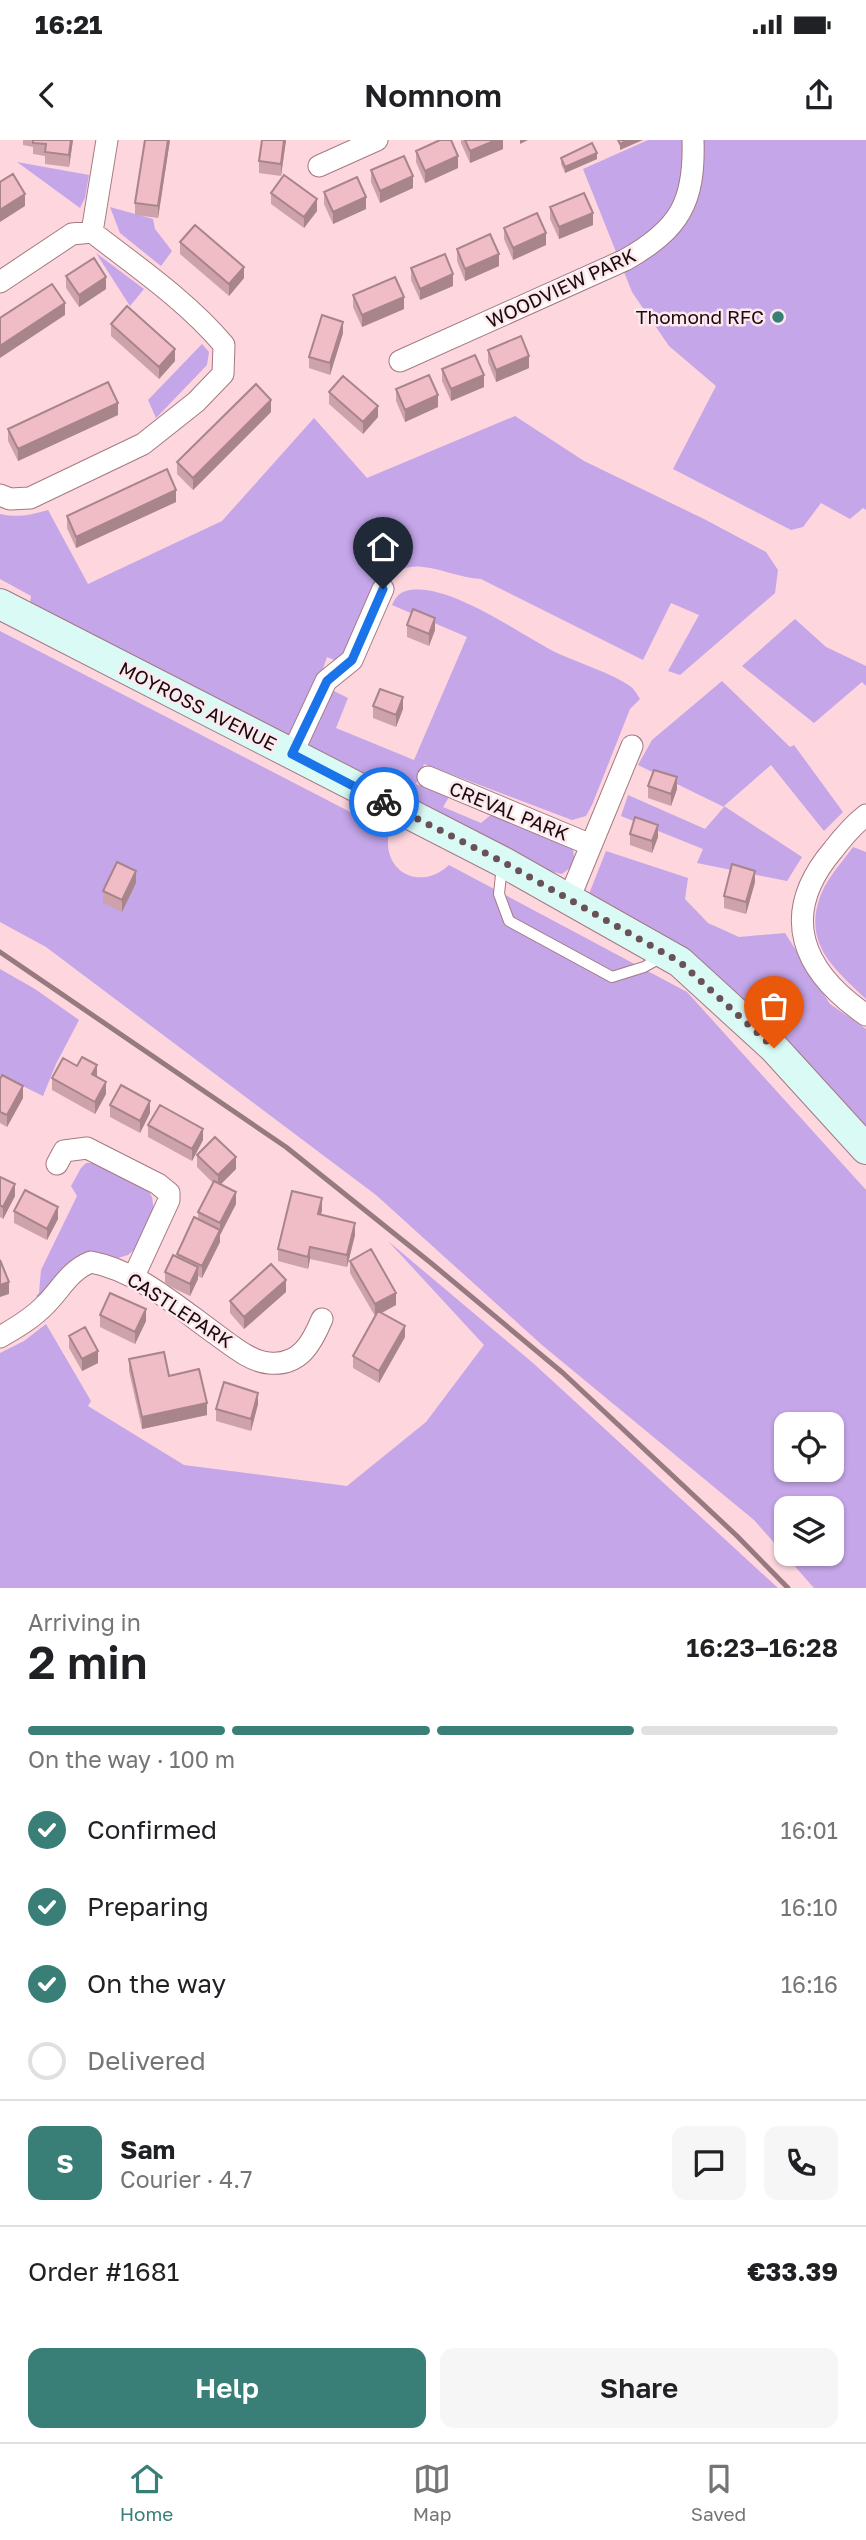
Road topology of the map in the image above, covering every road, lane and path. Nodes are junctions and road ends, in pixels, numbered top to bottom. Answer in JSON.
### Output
{"nodes":[{"id":1,"x":107,"y":140,"type":"edge"},
{"id":2,"x":377,"y":140,"type":"edge"},
{"id":3,"x":693,"y":140,"type":"edge"},
{"id":4,"x":319,"y":166,"type":"dead end"},
{"id":5,"x":92,"y":232,"type":"junction"},
{"id":6,"x":0,"y":282,"type":"edge"},
{"id":7,"x":400,"y":360,"type":"dead end"},
{"id":8,"x":0,"y":495,"type":"edge"},
{"id":9,"x":383,"y":589,"type":"dead end"},
{"id":10,"x":0,"y":604,"type":"edge"},
{"id":11,"x":632,"y":746,"type":"dead end"},
{"id":12,"x":292,"y":754,"type":"junction"},
{"id":13,"x":428,"y":777,"type":"dead end"},
{"id":14,"x":862,"y":825,"type":"edge"},
{"id":15,"x":591,"y":845,"type":"junction"},
{"id":16,"x":503,"y":862,"type":"junction"},
{"id":17,"x":569,"y":898,"type":"junction"},
{"id":18,"x":667,"y":955,"type":"junction"},
{"id":19,"x":866,"y":1015,"type":"edge"},
{"id":20,"x":866,"y":1149,"type":"edge"},
{"id":21,"x":57,"y":1164,"type":"dead end"},
{"id":22,"x":134,"y":1276,"type":"junction"},
{"id":23,"x":322,"y":1319,"type":"dead end"},
{"id":24,"x":0,"y":1337,"type":"edge"}],
"edges":[{"from":1,"to":5,"type":"street"},
{"from":2,"to":4,"type":"street"},
{"from":3,"to":7,"type":"street","name":"WOODVIEW PARK"},
{"from":5,"to":6,"type":"street"},
{"from":5,"to":8,"type":"street"},
{"from":9,"to":12,"type":"street"},
{"from":10,"to":12,"type":"street","name":"MOYROSS AVENUE"},
{"from":11,"to":15,"type":"street","name":"CREVAL PARK"},
{"from":12,"to":16,"type":"street","name":"MOYROSS AVENUE"},
{"from":13,"to":15,"type":"street","name":"CREVAL PARK"},
{"from":14,"to":19,"type":"street"},
{"from":15,"to":17,"type":"street","name":"CREVAL PARK"},
{"from":16,"to":17,"type":"street","name":"MOYROSS AVENUE"},
{"from":16,"to":18,"type":"lane"},
{"from":17,"to":18,"type":"street","name":"MOYROSS AVENUE"},
{"from":18,"to":20,"type":"street","name":"MOYROSS AVENUE"},
{"from":21,"to":22,"type":"street"},
{"from":22,"to":23,"type":"street","name":"CASTLEPARK"},
{"from":22,"to":24,"type":"street","name":"CASTLEPARK"}]}
